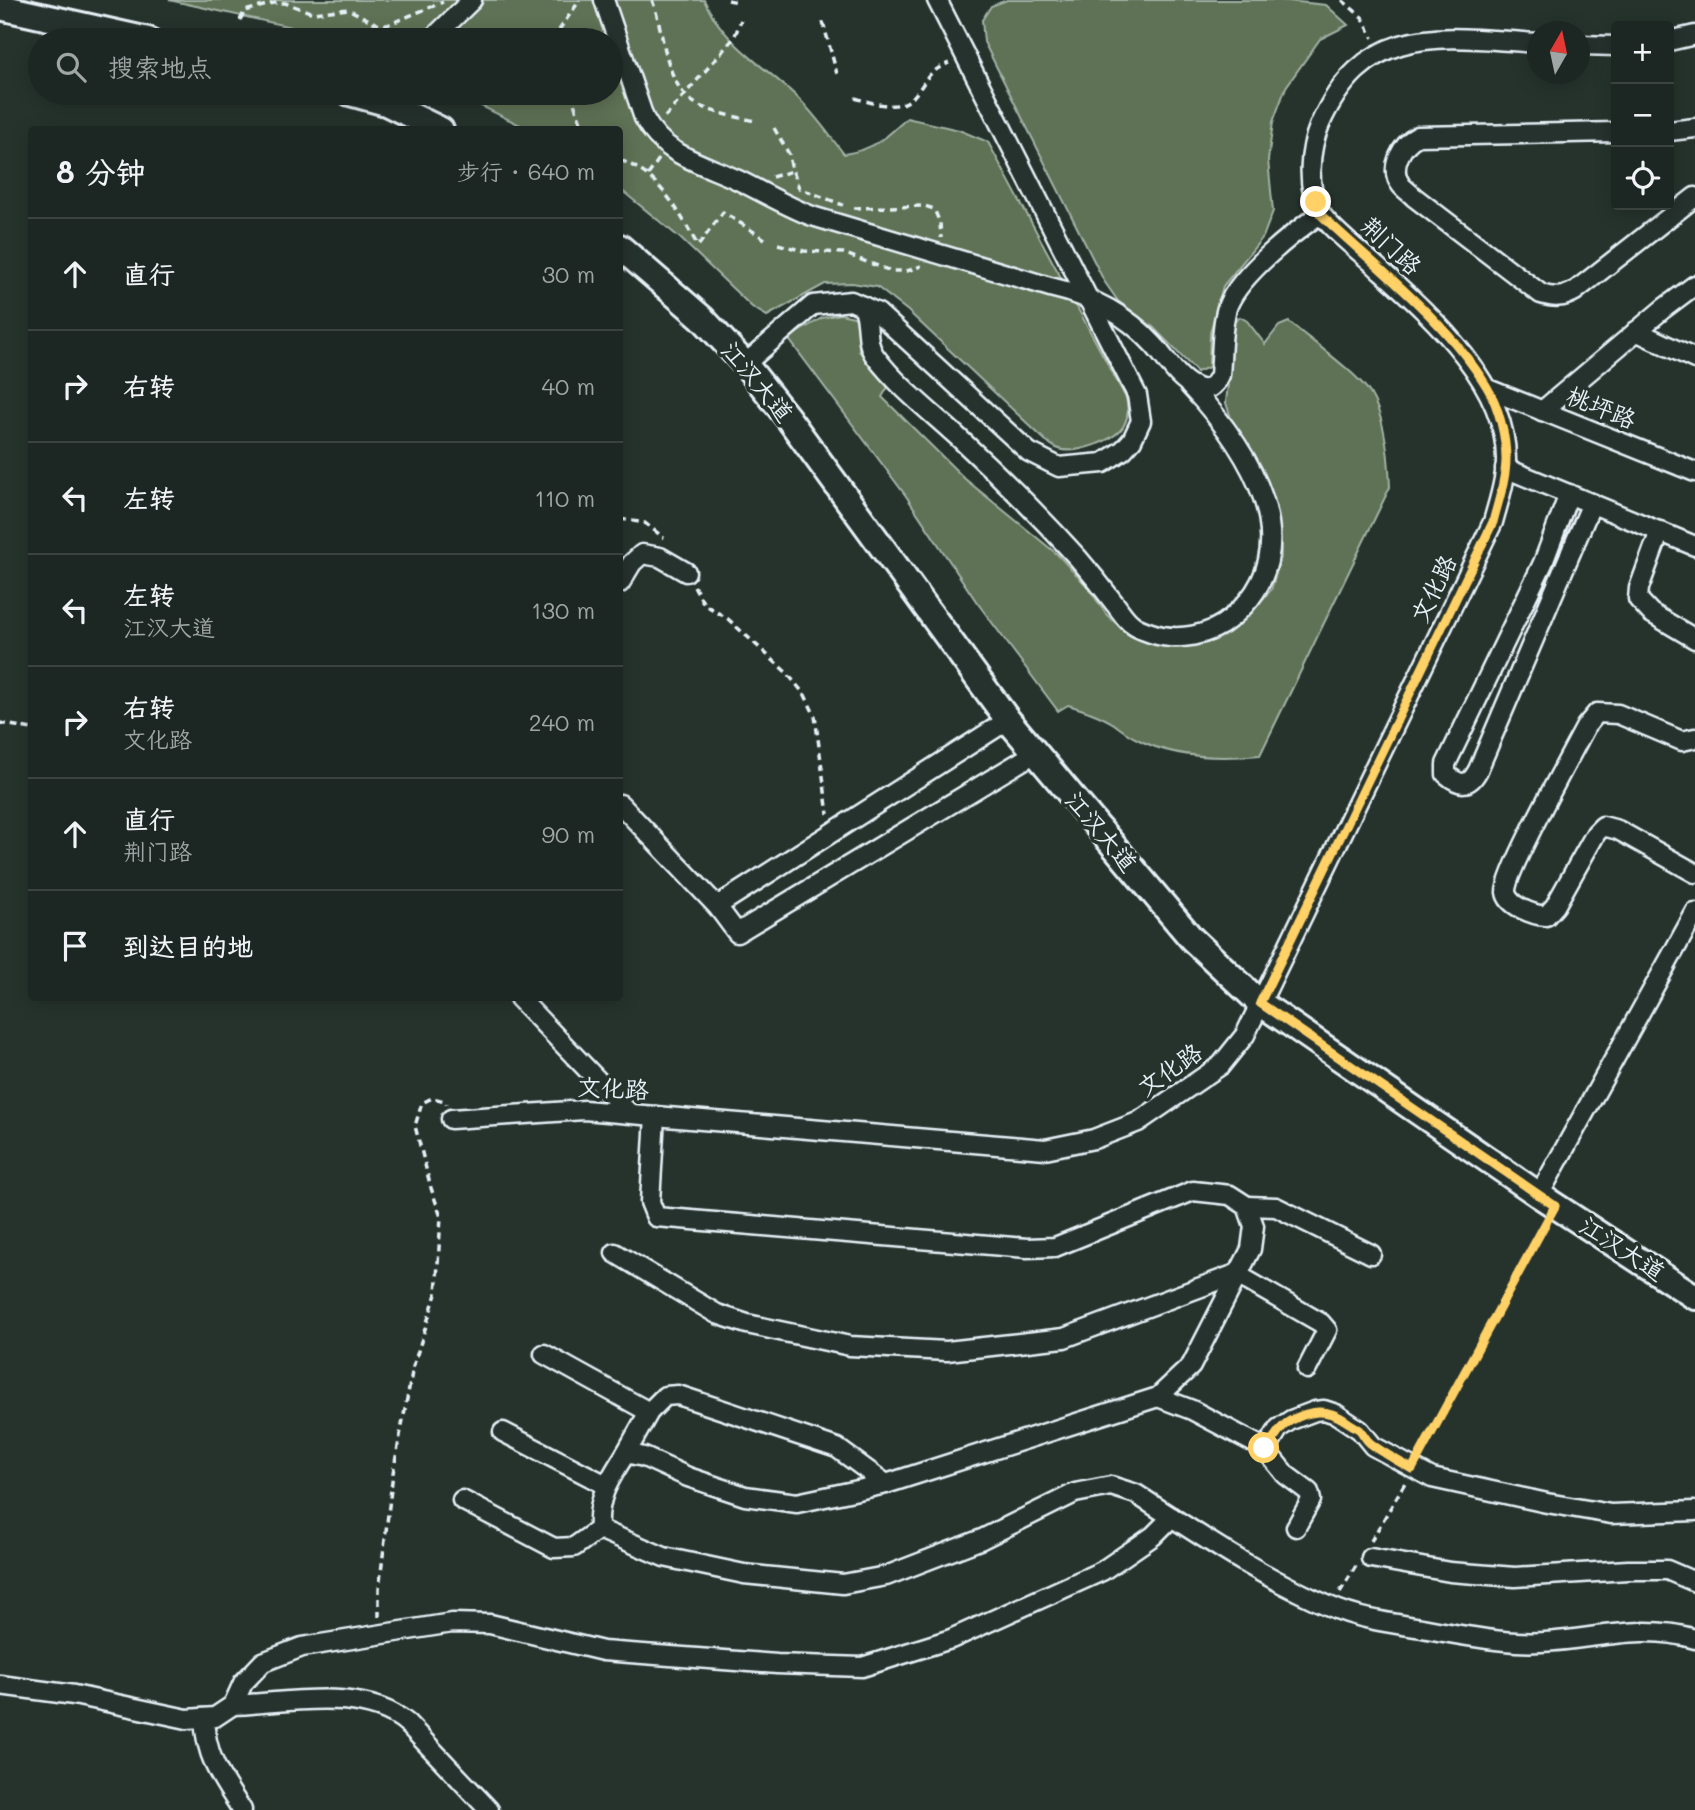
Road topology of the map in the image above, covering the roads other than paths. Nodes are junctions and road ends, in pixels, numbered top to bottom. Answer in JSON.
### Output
{"nodes":[{"id":1,"x":472,"y":0,"type":"edge"},
{"id":2,"x":604,"y":0,"type":"edge"},
{"id":3,"x":937,"y":0,"type":"edge"},
{"id":4,"x":0,"y":7,"type":"edge"},
{"id":5,"x":94,"y":28,"type":"edge"},
{"id":6,"x":443,"y":28,"type":"edge"},
{"id":7,"x":613,"y":28,"type":"edge"},
{"id":8,"x":1695,"y":35,"type":"edge"},
{"id":9,"x":1674,"y":40,"type":"edge"},
{"id":10,"x":1527,"y":42,"type":"edge"},
{"id":11,"x":1590,"y":45,"type":"edge"},
{"id":12,"x":1611,"y":46,"type":"edge"},
{"id":13,"x":623,"y":56,"type":"edge"},
{"id":14,"x":390,"y":105,"type":"edge"},
{"id":15,"x":433,"y":126,"type":"edge"},
{"id":16,"x":1695,"y":128,"type":"edge"},
{"id":17,"x":1674,"y":130,"type":"edge"},
{"id":18,"x":1611,"y":132,"type":"edge"},
{"id":19,"x":1695,"y":197,"type":"edge"},
{"id":20,"x":1320,"y":214,"type":"junction"},
{"id":21,"x":623,"y":250,"type":"edge"},
{"id":22,"x":1692,"y":291,"type":"edge"},
{"id":23,"x":1088,"y":298,"type":"junction"},
{"id":24,"x":863,"y":306,"type":"junction"},
{"id":25,"x":1636,"y":331,"type":"junction"},
{"id":26,"x":1695,"y":359,"type":"edge"},
{"id":27,"x":745,"y":364,"type":"junction"},
{"id":28,"x":1187,"y":382,"type":"junction"},
{"id":29,"x":1488,"y":389,"type":"junction"},
{"id":30,"x":1542,"y":411,"type":"junction"},
{"id":31,"x":1505,"y":467,"type":"junction"},
{"id":32,"x":1695,"y":472,"type":"edge"},
{"id":33,"x":1569,"y":494,"type":"junction"},
{"id":34,"x":1592,"y":503,"type":"junction"},
{"id":35,"x":1660,"y":531,"type":"junction"},
{"id":36,"x":1695,"y":546,"type":"edge"},
{"id":37,"x":686,"y":572,"type":"road end"},
{"id":38,"x":623,"y":578,"type":"edge"},
{"id":39,"x":1695,"y":639,"type":"edge"},
{"id":40,"x":1008,"y":720,"type":"junction"},
{"id":41,"x":1695,"y":738,"type":"edge"},
{"id":42,"x":1035,"y":753,"type":"junction"},
{"id":43,"x":623,"y":807,"type":"edge"},
{"id":44,"x":1695,"y":873,"type":"edge"},
{"id":45,"x":717,"y":906,"type":"junction"},
{"id":46,"x":1695,"y":913,"type":"edge"},
{"id":47,"x":522,"y":1001,"type":"edge"},
{"id":48,"x":1260,"y":1003,"type":"junction"},
{"id":49,"x":629,"y":1114,"type":"junction"},
{"id":50,"x":655,"y":1116,"type":"junction"},
{"id":51,"x":451,"y":1119,"type":"road end"},
{"id":52,"x":1547,"y":1200,"type":"junction"},
{"id":53,"x":1247,"y":1206,"type":"junction"},
{"id":54,"x":615,"y":1253,"type":"dead end"},
{"id":55,"x":1371,"y":1254,"type":"dead end"},
{"id":56,"x":1236,"y":1274,"type":"junction"},
{"id":57,"x":1695,"y":1297,"type":"edge"},
{"id":58,"x":544,"y":1354,"type":"dead end"},
{"id":59,"x":1307,"y":1369,"type":"dead end"},
{"id":60,"x":1158,"y":1397,"type":"junction"},
{"id":61,"x":649,"y":1412,"type":"junction"},
{"id":62,"x":503,"y":1432,"type":"dead end"},
{"id":63,"x":1264,"y":1448,"type":"junction"},
{"id":64,"x":626,"y":1453,"type":"junction"},
{"id":65,"x":886,"y":1483,"type":"junction"},
{"id":66,"x":606,"y":1485,"type":"junction"},
{"id":67,"x":462,"y":1500,"type":"dead end"},
{"id":68,"x":1695,"y":1511,"type":"edge"},
{"id":69,"x":1172,"y":1517,"type":"junction"},
{"id":70,"x":1296,"y":1527,"type":"dead end"},
{"id":71,"x":599,"y":1529,"type":"junction"},
{"id":72,"x":1366,"y":1554,"type":"road end"},
{"id":73,"x":1695,"y":1582,"type":"edge"},
{"id":74,"x":1695,"y":1639,"type":"edge"},
{"id":75,"x":0,"y":1685,"type":"edge"},
{"id":76,"x":233,"y":1705,"type":"junction"},
{"id":77,"x":204,"y":1718,"type":"junction"},
{"id":78,"x":242,"y":1810,"type":"edge"},
{"id":79,"x":489,"y":1810,"type":"edge"}],
"edges":[{"from":1,"to":6,"type":"street"},
{"from":2,"to":7,"type":"street"},
{"from":3,"to":23,"type":"street"},
{"from":4,"to":5,"type":"main road"},
{"from":8,"to":9,"type":"street"},
{"from":10,"to":20,"type":"street"},
{"from":11,"to":12,"type":"street"},
{"from":13,"to":23,"type":"street"},
{"from":14,"to":15,"type":"main road"},
{"from":16,"to":17,"type":"street"},
{"from":18,"to":19,"type":"street"},
{"from":20,"to":28,"type":"street"},
{"from":20,"to":29,"type":"street","name":"荆门路"},
{"from":21,"to":27,"type":"main road","name":"江汉大道"},
{"from":22,"to":25,"type":"street"},
{"from":23,"to":24,"type":"street"},
{"from":23,"to":28,"type":"street"},
{"from":24,"to":27,"type":"street"},
{"from":24,"to":28,"type":"street"},
{"from":25,"to":26,"type":"street"},
{"from":25,"to":30,"type":"street"},
{"from":27,"to":40,"type":"main road","name":"江汉大道"},
{"from":29,"to":30,"type":"street","name":"桃坪路"},
{"from":29,"to":31,"type":"street","name":"文化路"},
{"from":30,"to":32,"type":"street","name":"桃坪路"},
{"from":31,"to":33,"type":"street"},
{"from":31,"to":48,"type":"street","name":"文化路"},
{"from":33,"to":34,"type":"street"},
{"from":33,"to":34,"type":"street"},
{"from":34,"to":35,"type":"street"},
{"from":35,"to":36,"type":"street"},
{"from":35,"to":39,"type":"street"},
{"from":37,"to":38,"type":"street"},
{"from":40,"to":42,"type":"main road","name":"江汉大道"},
{"from":40,"to":45,"type":"street"},
{"from":41,"to":44,"type":"street"},
{"from":42,"to":45,"type":"street"},
{"from":42,"to":48,"type":"main road","name":"江汉大道"},
{"from":43,"to":45,"type":"street"},
{"from":46,"to":52,"type":"street"},
{"from":47,"to":49,"type":"street"},
{"from":48,"to":50,"type":"street","name":"文化路"},
{"from":48,"to":52,"type":"main road","name":"江汉大道"},
{"from":49,"to":50,"type":"street","name":"文化路"},
{"from":49,"to":51,"type":"street","name":"文化路"},
{"from":50,"to":53,"type":"street"},
{"from":52,"to":57,"type":"main road","name":"江汉大道"},
{"from":53,"to":55,"type":"street"},
{"from":53,"to":56,"type":"street"},
{"from":54,"to":56,"type":"street"},
{"from":56,"to":59,"type":"street"},
{"from":56,"to":60,"type":"street"},
{"from":58,"to":61,"type":"street"},
{"from":60,"to":63,"type":"street"},
{"from":60,"to":65,"type":"street"},
{"from":61,"to":64,"type":"street"},
{"from":61,"to":65,"type":"street"},
{"from":62,"to":66,"type":"street"},
{"from":63,"to":68,"type":"street"},
{"from":63,"to":70,"type":"street"},
{"from":64,"to":65,"type":"street"},
{"from":64,"to":66,"type":"street"},
{"from":66,"to":71,"type":"street"},
{"from":67,"to":71,"type":"street"},
{"from":69,"to":71,"type":"street"},
{"from":69,"to":74,"type":"street"},
{"from":69,"to":76,"type":"street"},
{"from":72,"to":73,"type":"street"},
{"from":75,"to":77,"type":"street"},
{"from":76,"to":77,"type":"street"},
{"from":76,"to":79,"type":"street"},
{"from":77,"to":78,"type":"street"}]}
